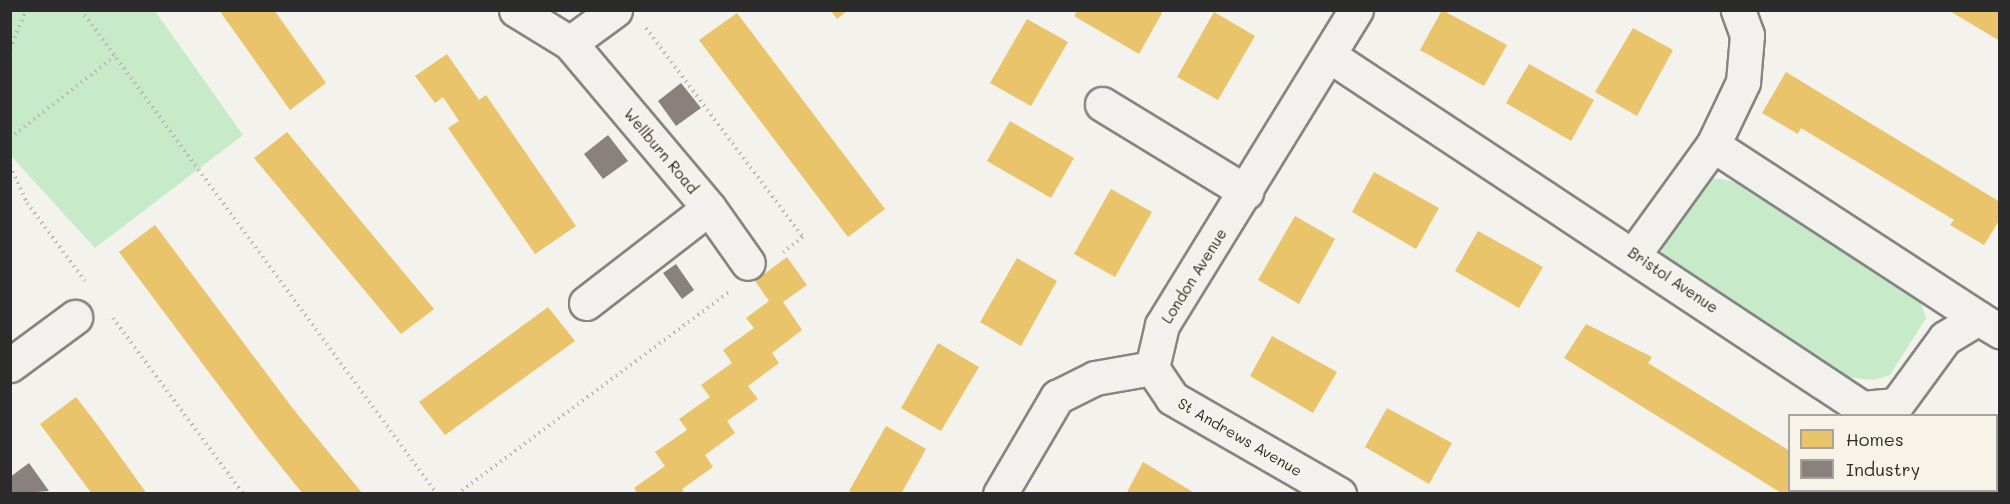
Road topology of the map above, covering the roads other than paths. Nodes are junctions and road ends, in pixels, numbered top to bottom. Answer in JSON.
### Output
{"nodes":[{"id":1,"x":516,"y":10,"type":"edge"},
{"id":2,"x":615,"y":10,"type":"edge"},
{"id":3,"x":1356,"y":10,"type":"edge"},
{"id":4,"x":1737,"y":10,"type":"edge"},
{"id":5,"x":570,"y":43,"type":"junction"},
{"id":6,"x":1330,"y":56,"type":"junction"},
{"id":7,"x":1102,"y":104,"type":"dead end"},
{"id":8,"x":1713,"y":145,"type":"junction"},
{"id":9,"x":1246,"y":192,"type":"junction"},
{"id":10,"x":709,"y":208,"type":"junction"},
{"id":11,"x":1634,"y":254,"type":"junction"},
{"id":12,"x":748,"y":263,"type":"dead end"},
{"id":13,"x":586,"y":303,"type":"dead end"},
{"id":14,"x":75,"y":317,"type":"dead end"},
{"id":15,"x":1989,"y":324,"type":"edge"},
{"id":16,"x":10,"y":365,"type":"edge"},
{"id":17,"x":1152,"y":368,"type":"junction"},
{"id":18,"x":1000,"y":494,"type":"edge"},
{"id":19,"x":1339,"y":494,"type":"edge"}],
"edges":[{"from":1,"to":5,"type":"street","name":"Wellburn Road"},
{"from":2,"to":5,"type":"street"},
{"from":3,"to":6,"type":"street","name":"London Avenue"},
{"from":4,"to":8,"type":"street"},
{"from":5,"to":10,"type":"street","name":"Wellburn Road"},
{"from":6,"to":9,"type":"street","name":"London Avenue"},
{"from":6,"to":11,"type":"street","name":"Bristol Avenue"},
{"from":7,"to":9,"type":"street"},
{"from":8,"to":11,"type":"street"},
{"from":8,"to":15,"type":"street"},
{"from":9,"to":17,"type":"street","name":"London Avenue"},
{"from":10,"to":12,"type":"street","name":"Wellburn Road"},
{"from":10,"to":13,"type":"street"},
{"from":11,"to":15,"type":"street","name":"Bristol Avenue"},
{"from":14,"to":16,"type":"street"},
{"from":17,"to":18,"type":"street"},
{"from":17,"to":19,"type":"street","name":"St Andrews Avenue"}]}
